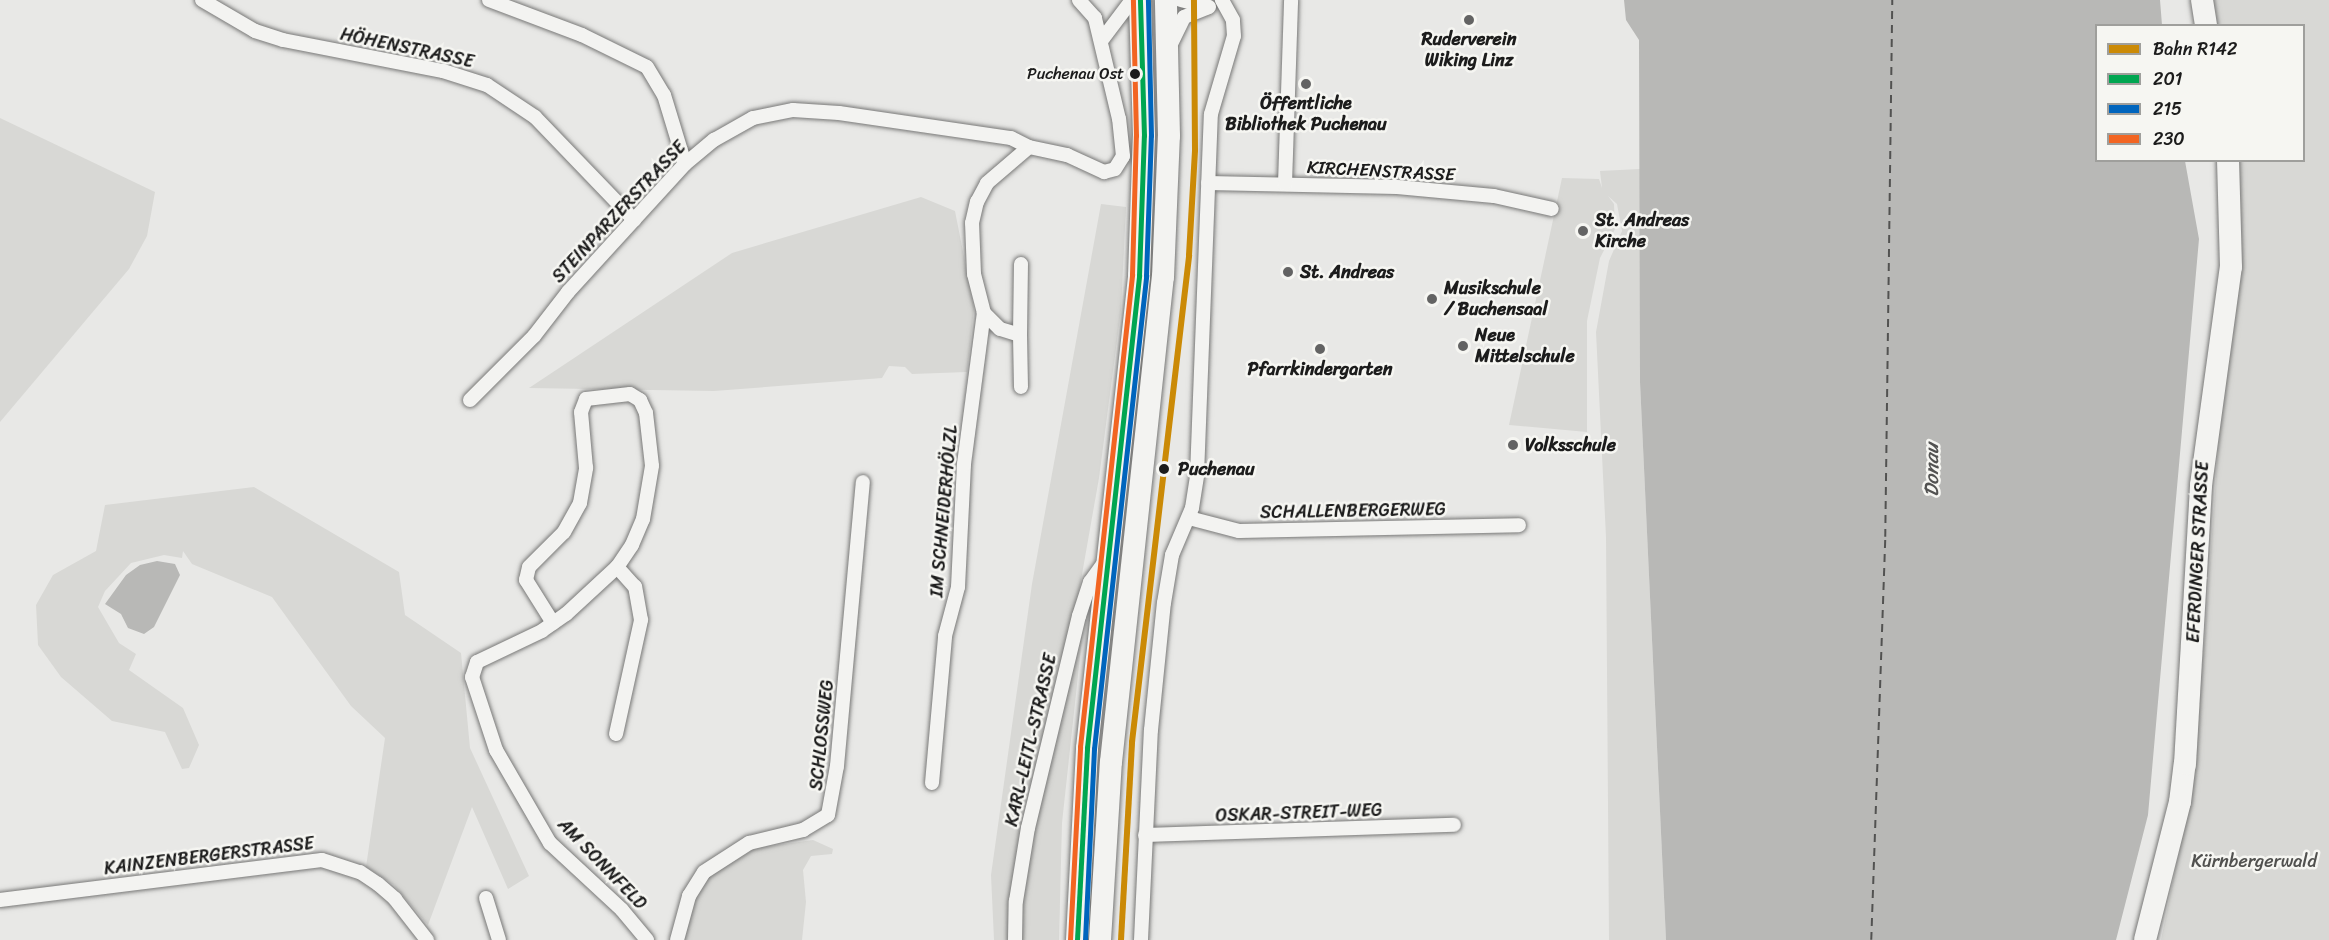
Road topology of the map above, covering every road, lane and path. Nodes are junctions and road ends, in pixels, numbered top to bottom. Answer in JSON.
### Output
{"nodes":[{"id":1,"x":202,"y":0,"type":"edge"},
{"id":2,"x":489,"y":0,"type":"edge"},
{"id":3,"x":1079,"y":0,"type":"edge"},
{"id":4,"x":1132,"y":0,"type":"edge"},
{"id":5,"x":1140,"y":0,"type":"edge"},
{"id":6,"x":1166,"y":0,"type":"edge"},
{"id":7,"x":1180,"y":0,"type":"edge"},
{"id":8,"x":1292,"y":0,"type":"edge"},
{"id":9,"x":2202,"y":0,"type":"edge"},
{"id":10,"x":1229,"y":4,"type":"edge"},
{"id":11,"x":1209,"y":7,"type":"junction"},
{"id":12,"x":2206,"y":24,"type":"edge"},
{"id":13,"x":1101,"y":41,"type":"junction"},
{"id":14,"x":1168,"y":52,"type":"junction"},
{"id":15,"x":1119,"y":119,"type":"junction"},
{"id":16,"x":1144,"y":136,"type":"junction"},
{"id":17,"x":1029,"y":147,"type":"junction"},
{"id":18,"x":2228,"y":162,"type":"edge"},
{"id":19,"x":685,"y":164,"type":"junction"},
{"id":20,"x":1208,"y":183,"type":"junction"},
{"id":21,"x":1285,"y":184,"type":"junction"},
{"id":22,"x":1552,"y":209,"type":"dead end"},
{"id":23,"x":633,"y":220,"type":"junction"},
{"id":24,"x":1021,"y":264,"type":"dead end"},
{"id":25,"x":984,"y":313,"type":"junction"},
{"id":26,"x":1020,"y":335,"type":"junction"},
{"id":27,"x":1021,"y":387,"type":"dead end"},
{"id":28,"x":470,"y":400,"type":"dead end"},
{"id":29,"x":863,"y":482,"type":"dead end"},
{"id":30,"x":1189,"y":518,"type":"junction"},
{"id":31,"x":1519,"y":525,"type":"dead end"},
{"id":32,"x":1109,"y":556,"type":"junction"},
{"id":33,"x":617,"y":567,"type":"junction"},
{"id":34,"x":553,"y":623,"type":"junction"},
{"id":35,"x":616,"y":734,"type":"dead end"},
{"id":36,"x":932,"y":783,"type":"dead end"},
{"id":37,"x":1454,"y":825,"type":"dead end"},
{"id":38,"x":1145,"y":835,"type":"junction"},
{"id":39,"x":486,"y":898,"type":"dead end"},
{"id":40,"x":0,"y":900,"type":"edge"},
{"id":41,"x":426,"y":940,"type":"edge"},
{"id":42,"x":499,"y":940,"type":"edge"},
{"id":43,"x":648,"y":940,"type":"edge"},
{"id":44,"x":677,"y":940,"type":"edge"},
{"id":45,"x":1015,"y":940,"type":"edge"},
{"id":46,"x":1077,"y":940,"type":"edge"},
{"id":47,"x":1100,"y":940,"type":"edge"},
{"id":48,"x":1141,"y":940,"type":"edge"},
{"id":49,"x":2145,"y":940,"type":"edge"}],
"edges":[{"from":1,"to":23,"type":"street","name":"HÖHENSTRASSE"},
{"from":2,"to":19,"type":"street"},
{"from":3,"to":13,"type":"street"},
{"from":4,"to":13,"type":"street"},
{"from":5,"to":16,"type":"main road"},
{"from":6,"to":14,"type":"main road"},
{"from":7,"to":11,"type":"street"},
{"from":8,"to":21,"type":"street"},
{"from":9,"to":12,"type":"main road"},
{"from":10,"to":11,"type":"street"},
{"from":10,"to":20,"type":"street"},
{"from":11,"to":14,"type":"street"},
{"from":13,"to":15,"type":"street"},
{"from":14,"to":47,"type":"main road"},
{"from":15,"to":16,"type":"street"},
{"from":15,"to":17,"type":"street","name":"STEINPARZERSTRASSE"},
{"from":16,"to":32,"type":"main road"},
{"from":17,"to":19,"type":"street","name":"STEINPARZERSTRASSE"},
{"from":17,"to":25,"type":"street","name":"IM SCHNEIDERHÖLZL"},
{"from":18,"to":49,"type":"main road","name":"EFERDINGER STRASSE"},
{"from":19,"to":23,"type":"street","name":"STEINPARZERSTRASSE"},
{"from":20,"to":21,"type":"street","name":"KIRCHENSTRASSE"},
{"from":20,"to":30,"type":"street"},
{"from":21,"to":22,"type":"street","name":"KIRCHENSTRASSE"},
{"from":23,"to":28,"type":"street","name":"STEINPARZERSTRASSE"},
{"from":24,"to":26,"type":"street"},
{"from":25,"to":26,"type":"street"},
{"from":25,"to":36,"type":"street","name":"IM SCHNEIDERHÖLZL"},
{"from":26,"to":27,"type":"street"},
{"from":29,"to":44,"type":"street","name":"SCHLOSSWEG"},
{"from":30,"to":31,"type":"street","name":"SCHALLENBERGERWEG"},
{"from":30,"to":38,"type":"street"},
{"from":32,"to":45,"type":"street","name":"KARL-LEITL-STRASSE"},
{"from":32,"to":46,"type":"main road"},
{"from":33,"to":34,"type":"street","name":"AM SONNFELD"},
{"from":33,"to":34,"type":"street","name":"AM SONNFELD"},
{"from":33,"to":35,"type":"street"},
{"from":34,"to":43,"type":"street","name":"AM SONNFELD"},
{"from":37,"to":38,"type":"street","name":"OSKAR-STREIT-WEG"},
{"from":38,"to":48,"type":"street"},
{"from":39,"to":42,"type":"street"},
{"from":40,"to":41,"type":"street","name":"KAINZENBERGERSTRASSE"}]}
